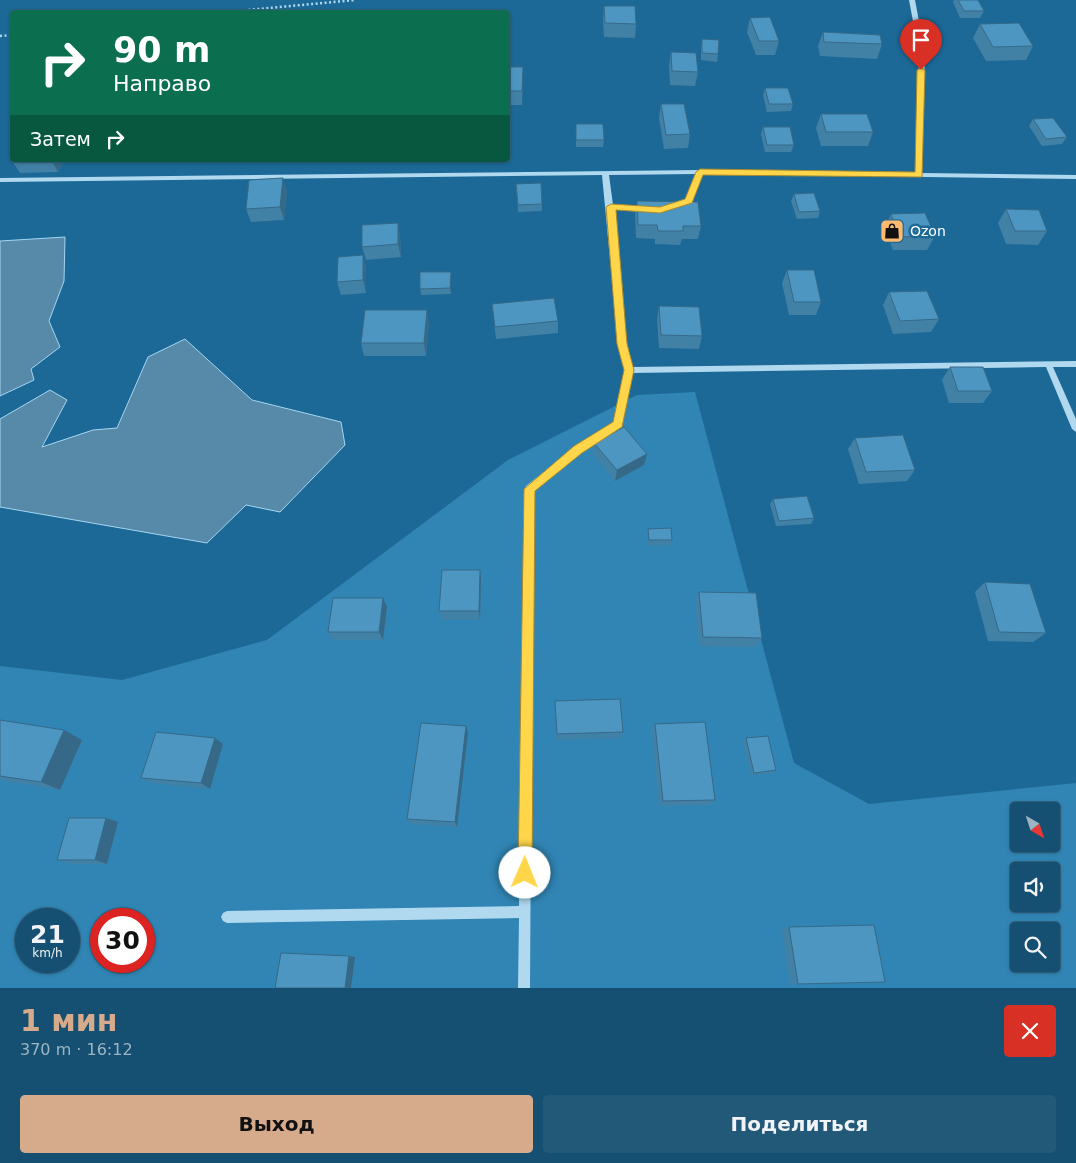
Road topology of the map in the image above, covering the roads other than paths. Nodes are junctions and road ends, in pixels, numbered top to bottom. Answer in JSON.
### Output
{"nodes":[{"id":1,"x":912,"y":0,"type":"edge"},
{"id":2,"x":700,"y":172,"type":"junction"},
{"id":3,"x":605,"y":173,"type":"junction"},
{"id":4,"x":919,"y":175,"type":"junction"},
{"id":5,"x":1076,"y":177,"type":"edge"},
{"id":6,"x":0,"y":180,"type":"edge"},
{"id":7,"x":611,"y":207,"type":"junction"},
{"id":8,"x":667,"y":208,"type":"edge"},
{"id":9,"x":650,"y":209,"type":"edge"},
{"id":10,"x":1048,"y":364,"type":"junction"},
{"id":11,"x":1076,"y":364,"type":"edge"},
{"id":12,"x":629,"y":370,"type":"junction"},
{"id":13,"x":1076,"y":430,"type":"edge"},
{"id":14,"x":524,"y":912,"type":"junction"},
{"id":15,"x":227,"y":917,"type":"dead end"},
{"id":16,"x":524,"y":988,"type":"edge"}],
"edges":[{"from":1,"to":4,"type":"street"},
{"from":2,"to":3,"type":"street"},
{"from":2,"to":4,"type":"street"},
{"from":2,"to":8,"type":"street"},
{"from":3,"to":6,"type":"street"},
{"from":3,"to":7,"type":"street"},
{"from":4,"to":5,"type":"street"},
{"from":7,"to":9,"type":"street"},
{"from":7,"to":12,"type":"street"},
{"from":10,"to":11,"type":"street"},
{"from":10,"to":12,"type":"street"},
{"from":10,"to":13,"type":"street"},
{"from":12,"to":14,"type":"street"},
{"from":14,"to":15,"type":"street"},
{"from":14,"to":16,"type":"street"}]}
